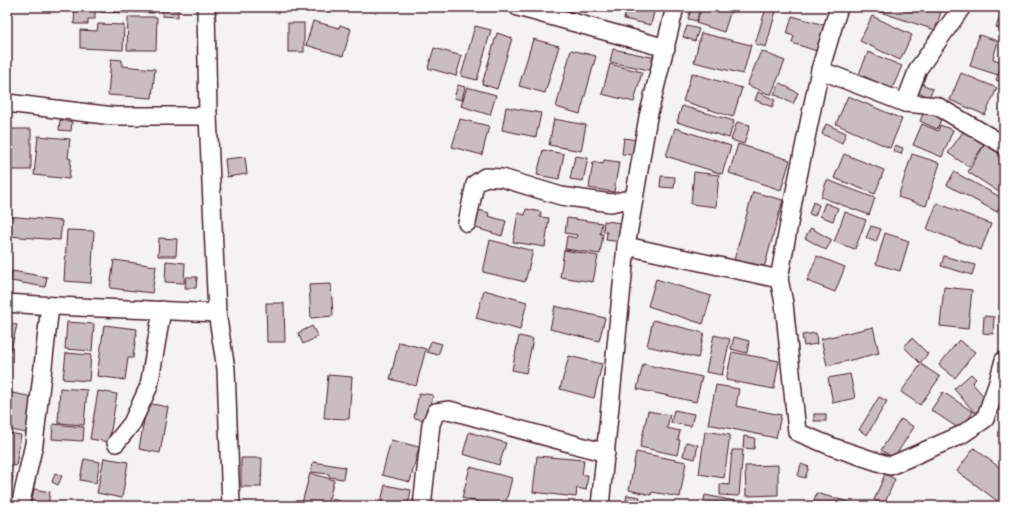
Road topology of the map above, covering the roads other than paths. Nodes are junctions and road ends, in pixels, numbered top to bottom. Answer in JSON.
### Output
{"nodes":[{"id":1,"x":206,"y":7,"type":"edge"},
{"id":2,"x":518,"y":7,"type":"edge"},
{"id":3,"x":675,"y":7,"type":"edge"},
{"id":4,"x":840,"y":7,"type":"edge"},
{"id":5,"x":962,"y":7,"type":"edge"},
{"id":6,"x":666,"y":48,"type":"junction"},
{"id":7,"x":820,"y":70,"type":"junction"},
{"id":8,"x":7,"y":103,"type":"edge"},
{"id":9,"x":905,"y":103,"type":"junction"},
{"id":10,"x":208,"y":116,"type":"junction"},
{"id":11,"x":1004,"y":145,"type":"edge"},
{"id":12,"x":634,"y":198,"type":"junction"},
{"id":13,"x":467,"y":223,"type":"dead end"},
{"id":14,"x":626,"y":246,"type":"junction"},
{"id":15,"x":779,"y":279,"type":"junction"},
{"id":16,"x":7,"y":303,"type":"edge"},
{"id":17,"x":50,"y":306,"type":"junction"},
{"id":18,"x":162,"y":310,"type":"junction"},
{"id":19,"x":217,"y":313,"type":"junction"},
{"id":20,"x":1004,"y":360,"type":"edge"},
{"id":21,"x":116,"y":443,"type":"dead end"},
{"id":22,"x":606,"y":453,"type":"junction"},
{"id":23,"x":20,"y":506,"type":"edge"},
{"id":24,"x":231,"y":506,"type":"edge"},
{"id":25,"x":422,"y":506,"type":"edge"},
{"id":26,"x":600,"y":506,"type":"edge"}],
"edges":[{"from":1,"to":10,"type":"street"},
{"from":2,"to":6,"type":"street"},
{"from":3,"to":6,"type":"street"},
{"from":4,"to":7,"type":"street"},
{"from":5,"to":9,"type":"street"},
{"from":6,"to":12,"type":"street"},
{"from":7,"to":9,"type":"street"},
{"from":7,"to":15,"type":"street"},
{"from":8,"to":10,"type":"street"},
{"from":9,"to":11,"type":"street"},
{"from":10,"to":19,"type":"street"},
{"from":12,"to":13,"type":"street"},
{"from":12,"to":14,"type":"street"},
{"from":14,"to":15,"type":"street"},
{"from":14,"to":22,"type":"street"},
{"from":15,"to":20,"type":"street"},
{"from":16,"to":17,"type":"street"},
{"from":17,"to":18,"type":"street"},
{"from":17,"to":23,"type":"street"},
{"from":18,"to":19,"type":"street"},
{"from":18,"to":21,"type":"street"},
{"from":19,"to":24,"type":"street"},
{"from":22,"to":25,"type":"street"},
{"from":22,"to":26,"type":"street"}]}
